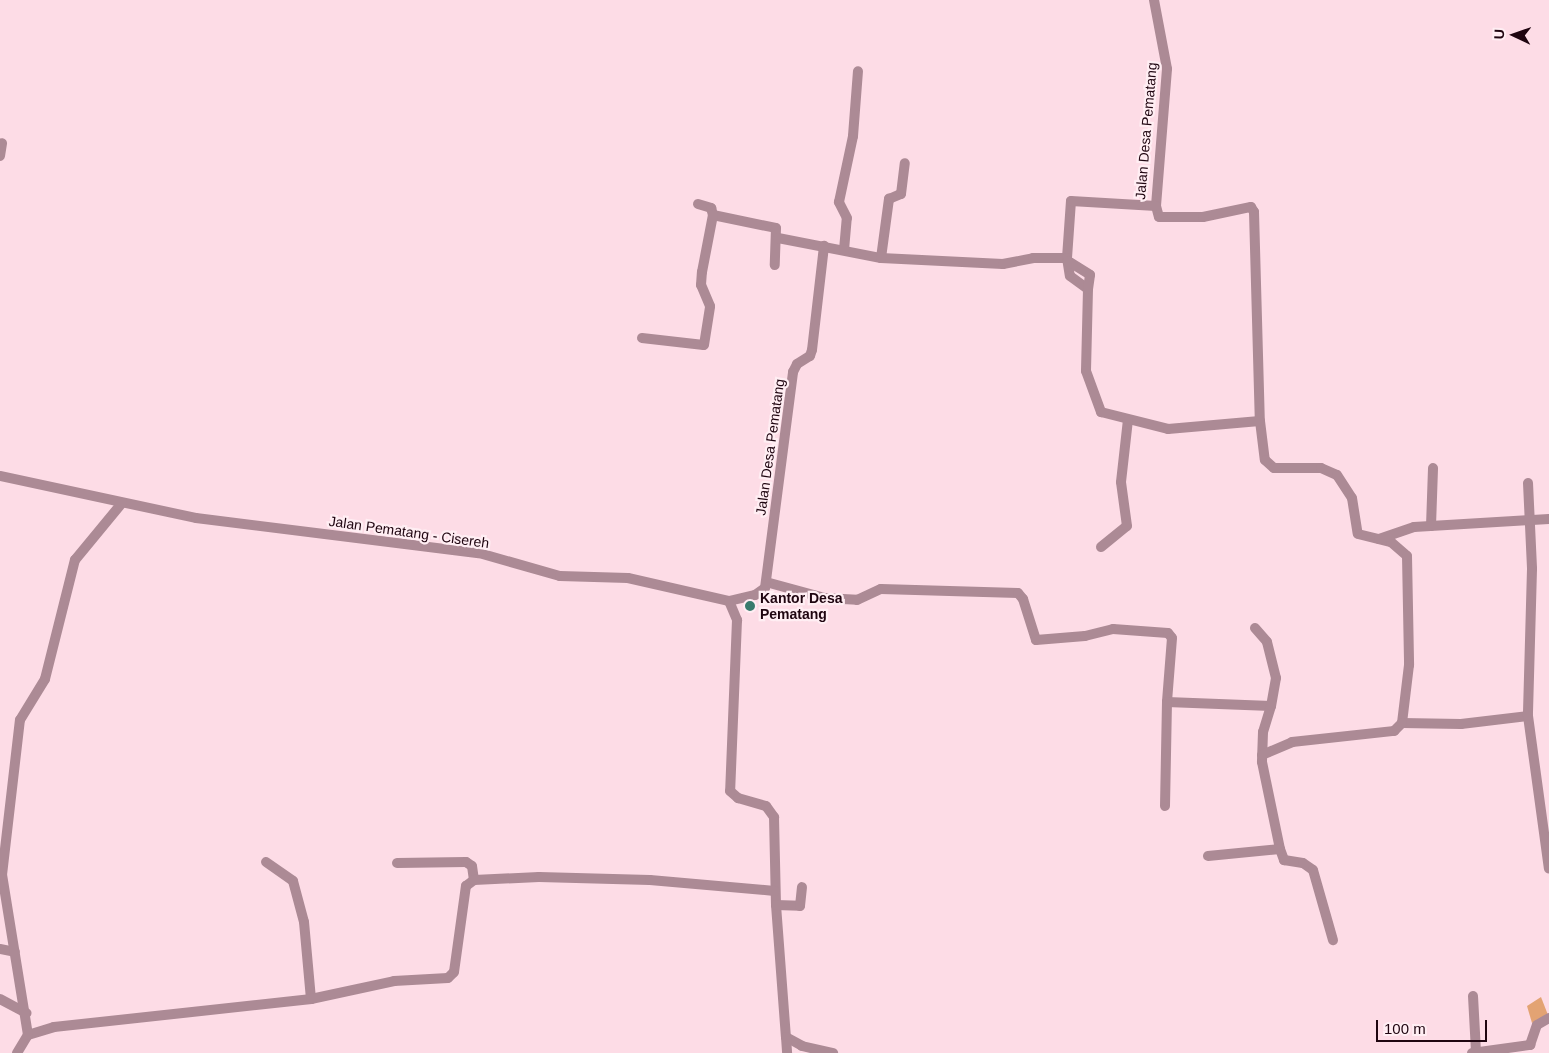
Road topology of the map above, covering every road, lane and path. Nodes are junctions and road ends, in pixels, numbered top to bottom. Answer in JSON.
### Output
{"nodes":[{"id":1,"x":1154,"y":0,"type":"edge"},
{"id":2,"x":858,"y":70,"type":"dead end"},
{"id":3,"x":2,"y":143,"type":"dead end"},
{"id":4,"x":0,"y":156,"type":"edge"},
{"id":5,"x":905,"y":163,"type":"dead end"},
{"id":6,"x":698,"y":204,"type":"dead end"},
{"id":7,"x":1156,"y":206,"type":"junction"},
{"id":8,"x":713,"y":215,"type":"junction"},
{"id":9,"x":778,"y":238,"type":"junction"},
{"id":10,"x":824,"y":246,"type":"junction"},
{"id":11,"x":844,"y":250,"type":"junction"},
{"id":12,"x":881,"y":258,"type":"junction"},
{"id":13,"x":1068,"y":260,"type":"junction"},
{"id":14,"x":775,"y":265,"type":"dead end"},
{"id":15,"x":642,"y":338,"type":"dead end"},
{"id":16,"x":1128,"y":420,"type":"junction"},
{"id":17,"x":1260,"y":421,"type":"junction"},
{"id":18,"x":1433,"y":468,"type":"dead end"},
{"id":19,"x":0,"y":476,"type":"edge"},
{"id":20,"x":1528,"y":483,"type":"dead end"},
{"id":21,"x":122,"y":503,"type":"junction"},
{"id":22,"x":1549,"y":519,"type":"edge"},
{"id":23,"x":1530,"y":521,"type":"junction"},
{"id":24,"x":1431,"y":526,"type":"junction"},
{"id":25,"x":1379,"y":539,"type":"junction"},
{"id":26,"x":1101,"y":547,"type":"dead end"},
{"id":27,"x":766,"y":582,"type":"junction"},
{"id":28,"x":729,"y":601,"type":"junction"},
{"id":29,"x":1255,"y":628,"type":"dead end"},
{"id":30,"x":1167,"y":702,"type":"junction"},
{"id":31,"x":1271,"y":706,"type":"junction"},
{"id":32,"x":1528,"y":716,"type":"junction"},
{"id":33,"x":1402,"y":724,"type":"junction"},
{"id":34,"x":1262,"y":755,"type":"junction"},
{"id":35,"x":1164,"y":806,"type":"dead end"},
{"id":36,"x":1280,"y":849,"type":"junction"},
{"id":37,"x":1208,"y":856,"type":"dead end"},
{"id":38,"x":266,"y":862,"type":"dead end"},
{"id":39,"x":397,"y":863,"type":"dead end"},
{"id":40,"x":1549,"y":869,"type":"edge"},
{"id":41,"x":474,"y":880,"type":"junction"},
{"id":42,"x":802,"y":887,"type":"dead end"},
{"id":43,"x":776,"y":891,"type":"junction"},
{"id":44,"x":776,"y":905,"type":"junction"},
{"id":45,"x":1333,"y":940,"type":"dead end"},
{"id":46,"x":0,"y":949,"type":"edge"},
{"id":47,"x":15,"y":952,"type":"junction"},
{"id":48,"x":1473,"y":996,"type":"dead end"},
{"id":49,"x":0,"y":999,"type":"edge"},
{"id":50,"x":311,"y":999,"type":"junction"},
{"id":51,"x":26,"y":1013,"type":"junction"},
{"id":52,"x":1549,"y":1018,"type":"edge"},
{"id":53,"x":28,"y":1035,"type":"junction"},
{"id":54,"x":786,"y":1038,"type":"junction"},
{"id":55,"x":17,"y":1053,"type":"edge"},
{"id":56,"x":787,"y":1053,"type":"edge"},
{"id":57,"x":833,"y":1053,"type":"edge"},
{"id":58,"x":1474,"y":1053,"type":"edge"}],
"edges":[{"from":1,"to":7,"type":"street","name":"Jalan Desa Pematang"},
{"from":2,"to":11,"type":"street"},
{"from":3,"to":4,"type":"street"},
{"from":5,"to":12,"type":"street"},
{"from":6,"to":8,"type":"street"},
{"from":7,"to":13,"type":"street","name":"Jalan Desa Pematang"},
{"from":7,"to":17,"type":"street"},
{"from":8,"to":9,"type":"street"},
{"from":8,"to":15,"type":"street"},
{"from":9,"to":10,"type":"street"},
{"from":9,"to":14,"type":"street"},
{"from":10,"to":11,"type":"street"},
{"from":10,"to":27,"type":"street","name":"Jalan Desa Pematang"},
{"from":11,"to":12,"type":"street"},
{"from":12,"to":13,"type":"street"},
{"from":13,"to":16,"type":"street"},
{"from":16,"to":17,"type":"street"},
{"from":16,"to":26,"type":"street"},
{"from":17,"to":25,"type":"street"},
{"from":18,"to":24,"type":"street"},
{"from":19,"to":21,"type":"street","name":"Jalan Pematang - Cisereh"},
{"from":20,"to":23,"type":"street"},
{"from":21,"to":28,"type":"street","name":"Jalan Pematang - Cisereh"},
{"from":21,"to":47,"type":"street"},
{"from":22,"to":23,"type":"street"},
{"from":23,"to":24,"type":"street"},
{"from":23,"to":32,"type":"street"},
{"from":24,"to":25,"type":"street"},
{"from":25,"to":33,"type":"street"},
{"from":27,"to":28,"type":"street"},
{"from":27,"to":30,"type":"street"},
{"from":28,"to":43,"type":"street"},
{"from":29,"to":31,"type":"street"},
{"from":30,"to":31,"type":"street"},
{"from":30,"to":35,"type":"street"},
{"from":31,"to":34,"type":"street"},
{"from":32,"to":33,"type":"street"},
{"from":32,"to":40,"type":"street"},
{"from":33,"to":34,"type":"street"},
{"from":34,"to":36,"type":"street"},
{"from":36,"to":37,"type":"street"},
{"from":36,"to":45,"type":"street"},
{"from":38,"to":50,"type":"street"},
{"from":39,"to":41,"type":"street"},
{"from":41,"to":43,"type":"street"},
{"from":41,"to":50,"type":"street"},
{"from":42,"to":44,"type":"street"},
{"from":43,"to":44,"type":"street"},
{"from":44,"to":54,"type":"street"},
{"from":46,"to":47,"type":"street"},
{"from":47,"to":51,"type":"street"},
{"from":48,"to":58,"type":"street"},
{"from":49,"to":51,"type":"street"},
{"from":50,"to":53,"type":"street"},
{"from":51,"to":53,"type":"street"},
{"from":52,"to":58,"type":"street"},
{"from":53,"to":55,"type":"street"},
{"from":54,"to":56,"type":"street"},
{"from":54,"to":57,"type":"street"}]}
